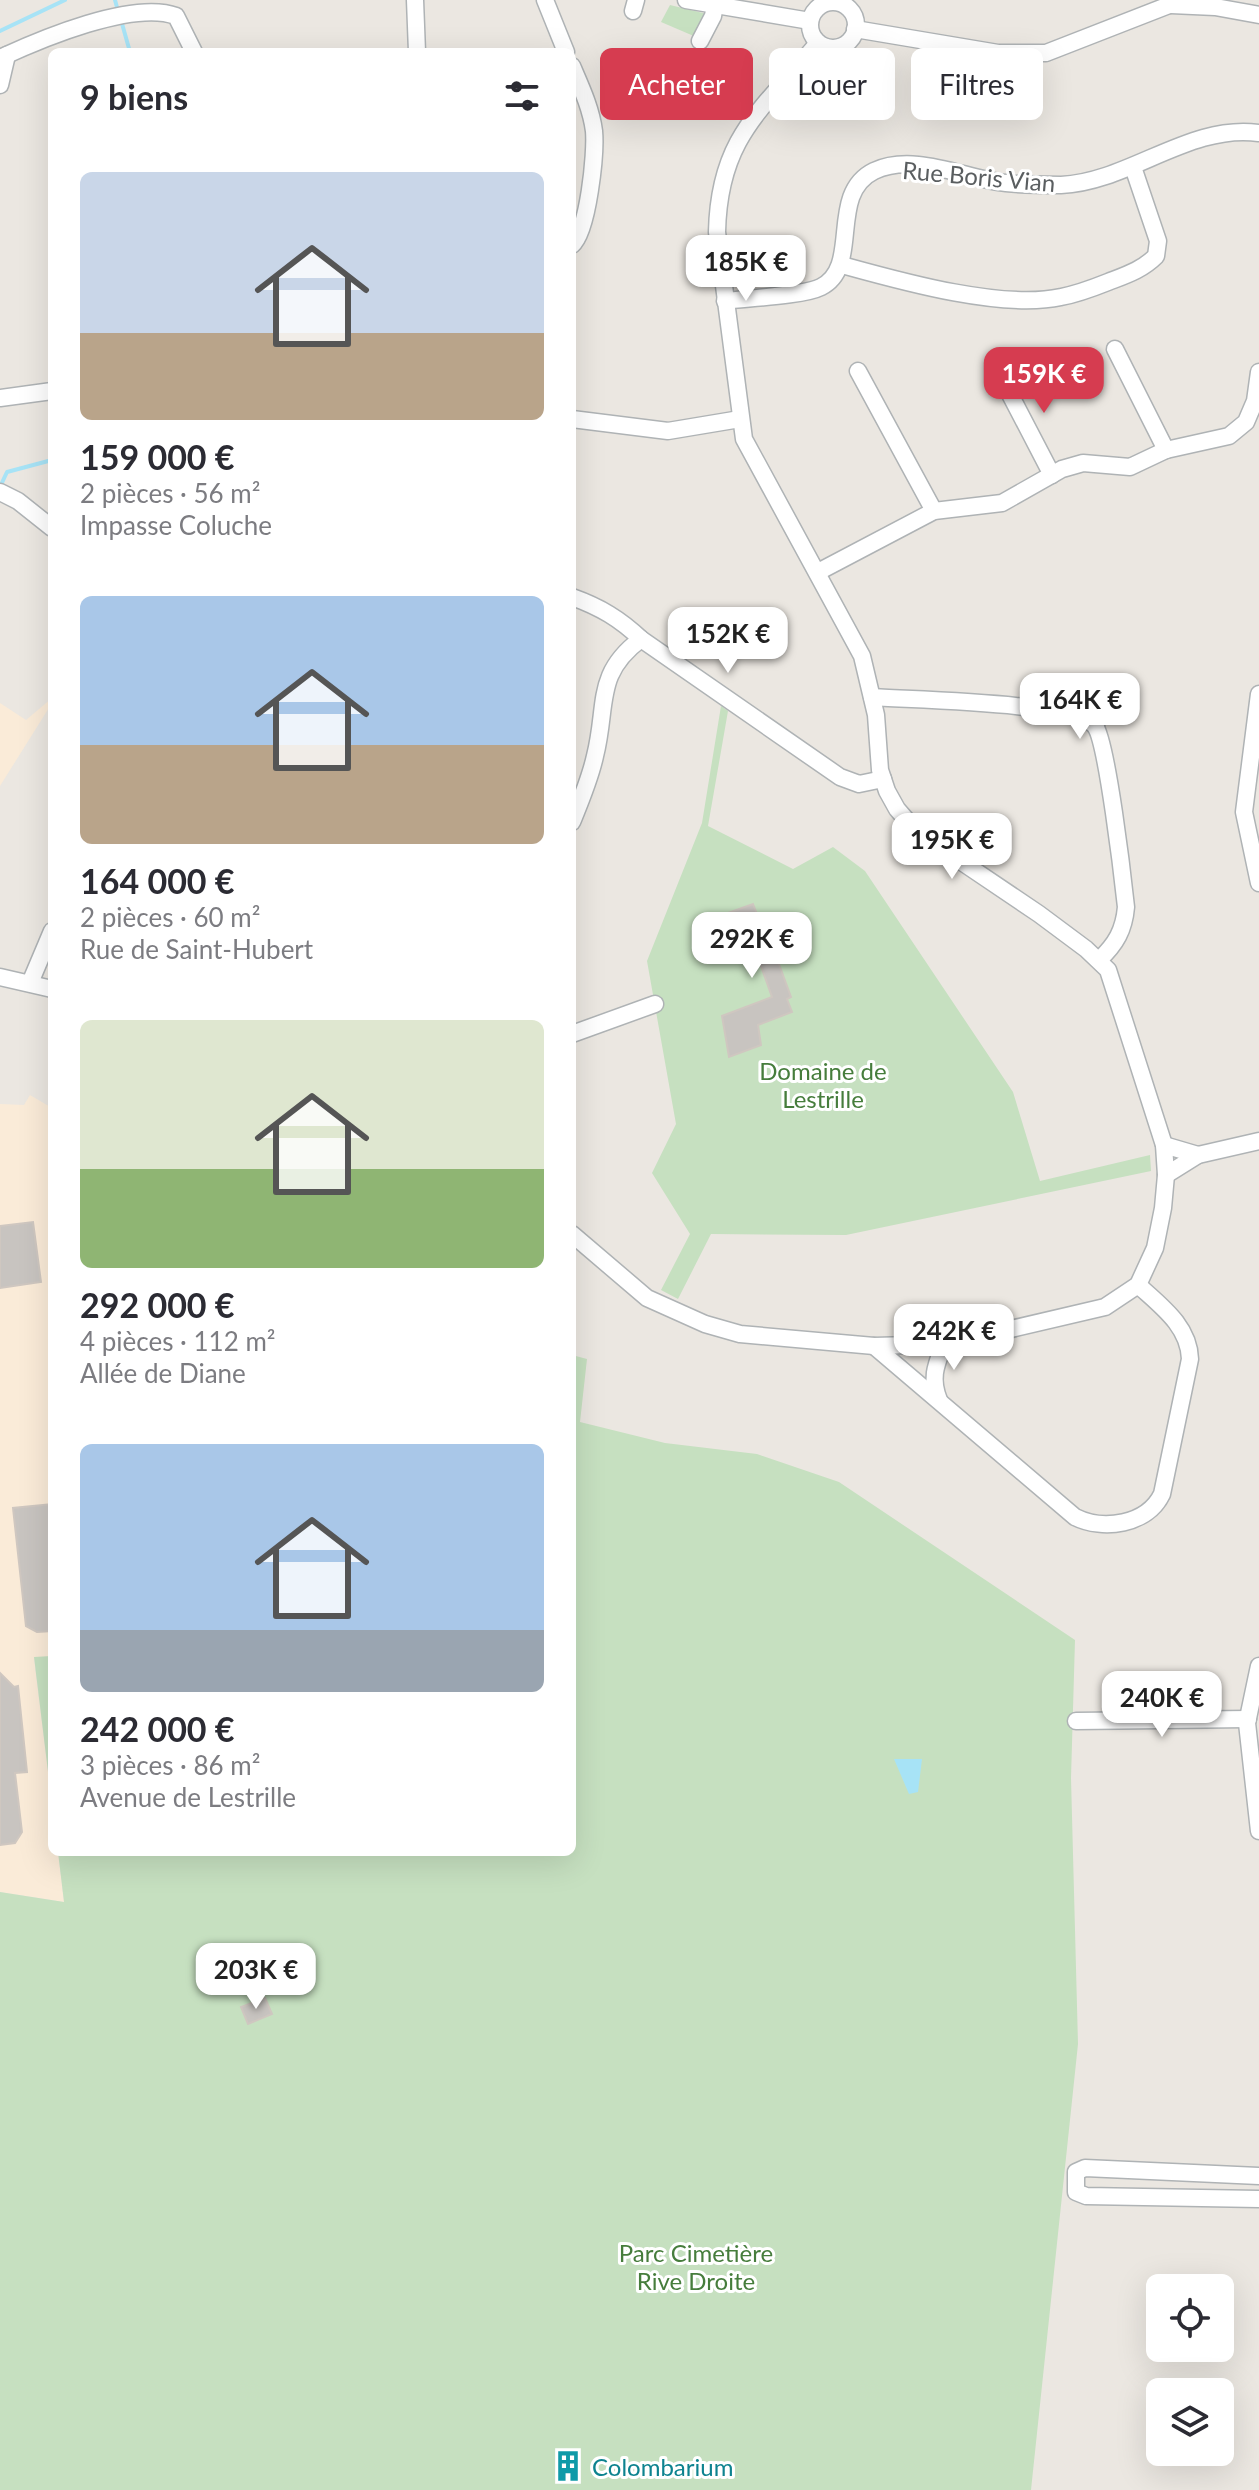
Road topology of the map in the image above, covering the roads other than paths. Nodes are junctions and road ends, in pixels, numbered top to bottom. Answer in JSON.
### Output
{"nodes":[{"id":1,"x":415,"y":0,"type":"edge"},
{"id":2,"x":545,"y":0,"type":"edge"},
{"id":3,"x":686,"y":0,"type":"edge"},
{"id":4,"x":828,"y":1,"type":"edge"},
{"id":5,"x":716,"y":2,"type":"edge"},
{"id":6,"x":1176,"y":2,"type":"edge"},
{"id":7,"x":1259,"y":15,"type":"edge"},
{"id":8,"x":810,"y":21,"type":"junction"},
{"id":9,"x":855,"y":29,"type":"junction"},
{"id":10,"x":700,"y":41,"type":"dead end"},
{"id":11,"x":818,"y":43,"type":"junction"},
{"id":12,"x":192,"y":48,"type":"edge"},
{"id":13,"x":417,"y":48,"type":"edge"},
{"id":14,"x":564,"y":48,"type":"edge"},
{"id":15,"x":3,"y":56,"type":"edge"},
{"id":16,"x":576,"y":76,"type":"edge"},
{"id":17,"x":0,"y":85,"type":"edge"},
{"id":18,"x":1259,"y":133,"type":"edge"},
{"id":19,"x":1133,"y":167,"type":"junction"},
{"id":20,"x":576,"y":239,"type":"edge"},
{"id":21,"x":842,"y":265,"type":"junction"},
{"id":22,"x":725,"y":301,"type":"junction"},
{"id":23,"x":1115,"y":349,"type":"dead end"},
{"id":24,"x":858,"y":371,"type":"dead end"},
{"id":25,"x":1259,"y":372,"type":"edge"},
{"id":26,"x":1000,"y":375,"type":"dead end"},
{"id":27,"x":48,"y":392,"type":"edge"},
{"id":28,"x":0,"y":398,"type":"edge"},
{"id":29,"x":740,"y":419,"type":"junction"},
{"id":30,"x":576,"y":420,"type":"edge"},
{"id":31,"x":1166,"y":450,"type":"junction"},
{"id":32,"x":1052,"y":475,"type":"junction"},
{"id":33,"x":0,"y":492,"type":"edge"},
{"id":34,"x":934,"y":511,"type":"junction"},
{"id":35,"x":48,"y":525,"type":"edge"},
{"id":36,"x":818,"y":572,"type":"junction"},
{"id":37,"x":576,"y":598,"type":"edge"},
{"id":38,"x":641,"y":639,"type":"junction"},
{"id":39,"x":1112,"y":693,"type":"dead end"},
{"id":40,"x":1259,"y":694,"type":"edge"},
{"id":41,"x":872,"y":697,"type":"junction"},
{"id":42,"x":1095,"y":725,"type":"junction"},
{"id":43,"x":883,"y":779,"type":"junction"},
{"id":44,"x":576,"y":810,"type":"edge"},
{"id":45,"x":1259,"y":883,"type":"edge"},
{"id":46,"x":48,"y":940,"type":"edge"},
{"id":47,"x":1099,"y":960,"type":"junction"},
{"id":48,"x":0,"y":977,"type":"edge"},
{"id":49,"x":30,"y":983,"type":"junction"},
{"id":50,"x":48,"y":988,"type":"edge"},
{"id":51,"x":655,"y":1004,"type":"dead end"},
{"id":52,"x":576,"y":1033,"type":"edge"},
{"id":53,"x":1259,"y":1141,"type":"edge"},
{"id":54,"x":1164,"y":1145,"type":"junction"},
{"id":55,"x":1198,"y":1155,"type":"junction"},
{"id":56,"x":1166,"y":1175,"type":"junction"},
{"id":57,"x":576,"y":1237,"type":"edge"},
{"id":58,"x":1138,"y":1285,"type":"junction"},
{"id":59,"x":944,"y":1344,"type":"junction"},
{"id":60,"x":874,"y":1346,"type":"junction"},
{"id":61,"x":940,"y":1402,"type":"junction"},
{"id":62,"x":1259,"y":1666,"type":"edge"},
{"id":63,"x":1248,"y":1719,"type":"junction"},
{"id":64,"x":1076,"y":1721,"type":"dead end"},
{"id":65,"x":1259,"y":1831,"type":"edge"},
{"id":66,"x":1259,"y":2176,"type":"edge"},
{"id":67,"x":1259,"y":2199,"type":"edge"}],
"edges":[{"from":1,"to":13,"type":"street"},
{"from":2,"to":14,"type":"street"},
{"from":3,"to":5,"type":"street"},
{"from":4,"to":8,"type":"street"},
{"from":4,"to":9,"type":"street"},
{"from":5,"to":8,"type":"street"},
{"from":5,"to":10,"type":"street"},
{"from":6,"to":7,"type":"street"},
{"from":6,"to":9,"type":"street"},
{"from":8,"to":11,"type":"street"},
{"from":9,"to":11,"type":"street"},
{"from":11,"to":22,"type":"street"},
{"from":12,"to":15,"type":"street"},
{"from":15,"to":17,"type":"street"},
{"from":16,"to":20,"type":"street"},
{"from":18,"to":19,"type":"street","name":"Rue Boris Vian"},
{"from":19,"to":21,"type":"street","name":"Rue Boris Vian"},
{"from":19,"to":21,"type":"street"},
{"from":21,"to":22,"type":"street"},
{"from":22,"to":29,"type":"street"},
{"from":23,"to":31,"type":"street"},
{"from":24,"to":34,"type":"street"},
{"from":25,"to":31,"type":"street"},
{"from":26,"to":32,"type":"street"},
{"from":27,"to":28,"type":"street"},
{"from":29,"to":30,"type":"street"},
{"from":29,"to":36,"type":"street"},
{"from":31,"to":32,"type":"street"},
{"from":32,"to":34,"type":"street"},
{"from":33,"to":35,"type":"street"},
{"from":34,"to":36,"type":"street"},
{"from":36,"to":41,"type":"street"},
{"from":37,"to":38,"type":"street"},
{"from":38,"to":43,"type":"street"},
{"from":38,"to":44,"type":"street"},
{"from":39,"to":42,"type":"street"},
{"from":40,"to":45,"type":"street"},
{"from":41,"to":42,"type":"street"},
{"from":41,"to":43,"type":"street"},
{"from":42,"to":47,"type":"street"},
{"from":43,"to":47,"type":"street"},
{"from":46,"to":49,"type":"street"},
{"from":47,"to":54,"type":"street"},
{"from":48,"to":49,"type":"street"},
{"from":49,"to":50,"type":"street"},
{"from":51,"to":52,"type":"street"},
{"from":53,"to":55,"type":"street"},
{"from":54,"to":55,"type":"street"},
{"from":54,"to":56,"type":"street"},
{"from":55,"to":56,"type":"street"},
{"from":56,"to":58,"type":"street"},
{"from":57,"to":60,"type":"street"},
{"from":58,"to":59,"type":"street"},
{"from":58,"to":61,"type":"street"},
{"from":59,"to":60,"type":"street"},
{"from":59,"to":61,"type":"street"},
{"from":60,"to":61,"type":"street"},
{"from":62,"to":63,"type":"street"},
{"from":63,"to":64,"type":"street"},
{"from":63,"to":65,"type":"street"},
{"from":66,"to":67,"type":"street"}]}
